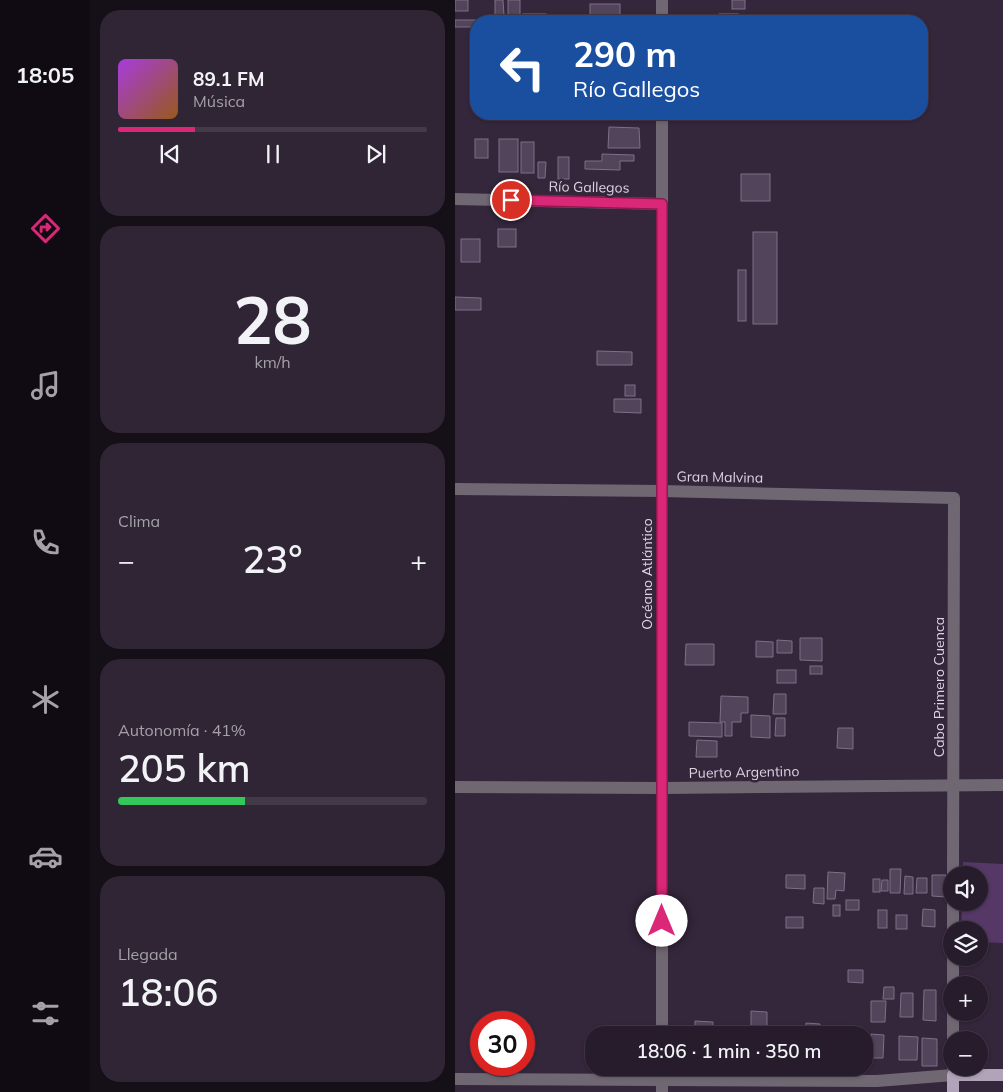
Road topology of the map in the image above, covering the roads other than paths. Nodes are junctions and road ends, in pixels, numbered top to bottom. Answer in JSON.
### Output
{"nodes":[{"id":1,"x":662,"y":0,"type":"edge"},
{"id":2,"x":662,"y":15,"type":"edge"},
{"id":3,"x":662,"y":120,"type":"edge"},
{"id":4,"x":455,"y":199,"type":"edge"},
{"id":5,"x":662,"y":204,"type":"junction"},
{"id":6,"x":455,"y":489,"type":"edge"},
{"id":7,"x":662,"y":490,"type":"junction"},
{"id":8,"x":954,"y":498,"type":"joint"},
{"id":9,"x":1003,"y":784,"type":"edge"},
{"id":10,"x":954,"y":785,"type":"junction"},
{"id":11,"x":455,"y":787,"type":"edge"},
{"id":12,"x":662,"y":788,"type":"junction"},
{"id":13,"x":953,"y":866,"type":"edge"},
{"id":14,"x":663,"y":1026,"type":"edge"},
{"id":15,"x":943,"y":1072,"type":"edge"},
{"id":16,"x":988,"y":1074,"type":"edge"},
{"id":17,"x":953,"y":1076,"type":"edge"},
{"id":18,"x":1003,"y":1076,"type":"edge"},
{"id":19,"x":455,"y":1079,"type":"edge"},
{"id":20,"x":663,"y":1080,"type":"edge"},
{"id":21,"x":953,"y":1092,"type":"edge"}],
"edges":[{"from":1,"to":2,"type":"street"},
{"from":3,"to":5,"type":"street","name":"Océano Atlántico"},
{"from":4,"to":5,"type":"street","name":"Río Gallegos"},
{"from":5,"to":7,"type":"street","name":"Océano Atlántico"},
{"from":6,"to":7,"type":"street","name":"Gran Malvina"},
{"from":7,"to":8,"type":"street","name":"Gran Malvina"},
{"from":7,"to":12,"type":"street","name":"Océano Atlántico"},
{"from":8,"to":10,"type":"street","name":"Cabo Primero Cuenca"},
{"from":9,"to":10,"type":"street","name":"Puerto Argentino"},
{"from":10,"to":12,"type":"street","name":"Puerto Argentino"},
{"from":10,"to":13,"type":"street","name":"Cabo Primero Cuenca"},
{"from":11,"to":12,"type":"street","name":"Puerto Argentino"},
{"from":12,"to":14,"type":"street","name":"Océano Atlántico"},
{"from":15,"to":20,"type":"street"},
{"from":16,"to":18,"type":"main road"},
{"from":17,"to":21,"type":"main road"},
{"from":19,"to":20,"type":"street"}]}
